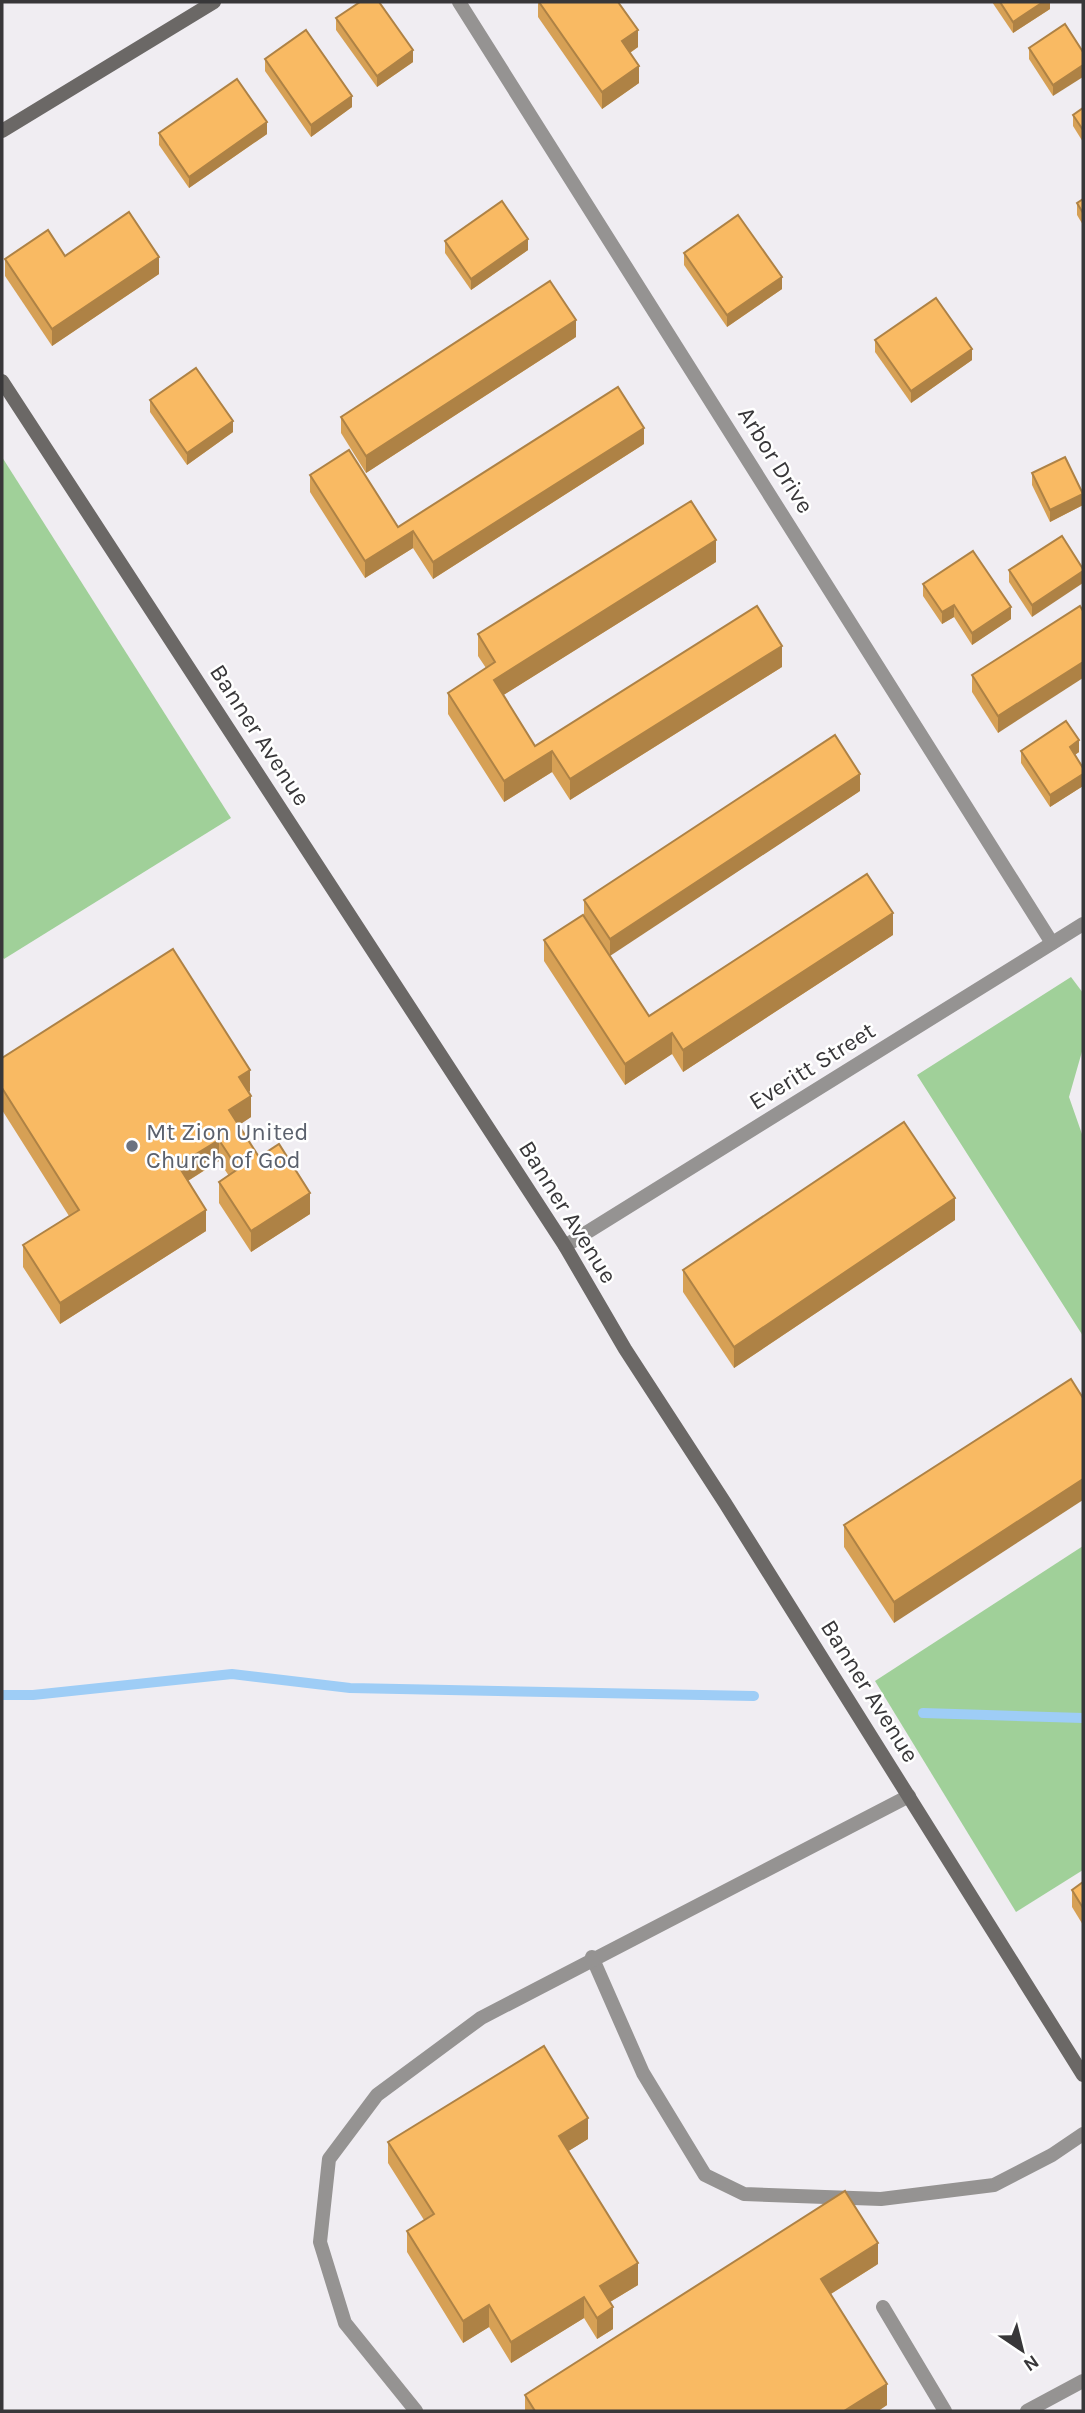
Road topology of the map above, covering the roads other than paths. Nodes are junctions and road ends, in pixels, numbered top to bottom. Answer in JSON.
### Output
{"nodes":[{"id":1,"x":214,"y":2,"type":"edge"},
{"id":2,"x":459,"y":2,"type":"edge"},
{"id":3,"x":2,"y":131,"type":"edge"},
{"id":4,"x":2,"y":381,"type":"edge"},
{"id":5,"x":1083,"y":924,"type":"edge"},
{"id":6,"x":1052,"y":943,"type":"junction"},
{"id":7,"x":565,"y":1246,"type":"junction"},
{"id":8,"x":909,"y":1796,"type":"junction"},
{"id":9,"x":592,"y":1957,"type":"junction"},
{"id":10,"x":1083,"y":2075,"type":"edge"},
{"id":11,"x":1083,"y":2134,"type":"edge"},
{"id":12,"x":883,"y":2307,"type":"dead end"},
{"id":13,"x":1083,"y":2381,"type":"edge"},
{"id":14,"x":416,"y":2411,"type":"edge"},
{"id":15,"x":945,"y":2411,"type":"edge"},
{"id":16,"x":1027,"y":2411,"type":"edge"}],
"edges":[{"from":1,"to":3,"type":"street"},
{"from":2,"to":6,"type":"street","name":"Arbor Drive"},
{"from":4,"to":7,"type":"street","name":"Banner Avenue"},
{"from":5,"to":6,"type":"street","name":"Everitt Street"},
{"from":6,"to":7,"type":"street","name":"Everitt Street"},
{"from":7,"to":8,"type":"street","name":"Banner Avenue"},
{"from":8,"to":9,"type":"street"},
{"from":8,"to":10,"type":"street","name":"Banner Avenue"},
{"from":9,"to":11,"type":"street"},
{"from":9,"to":14,"type":"street"},
{"from":12,"to":15,"type":"street"},
{"from":13,"to":16,"type":"street"}]}
